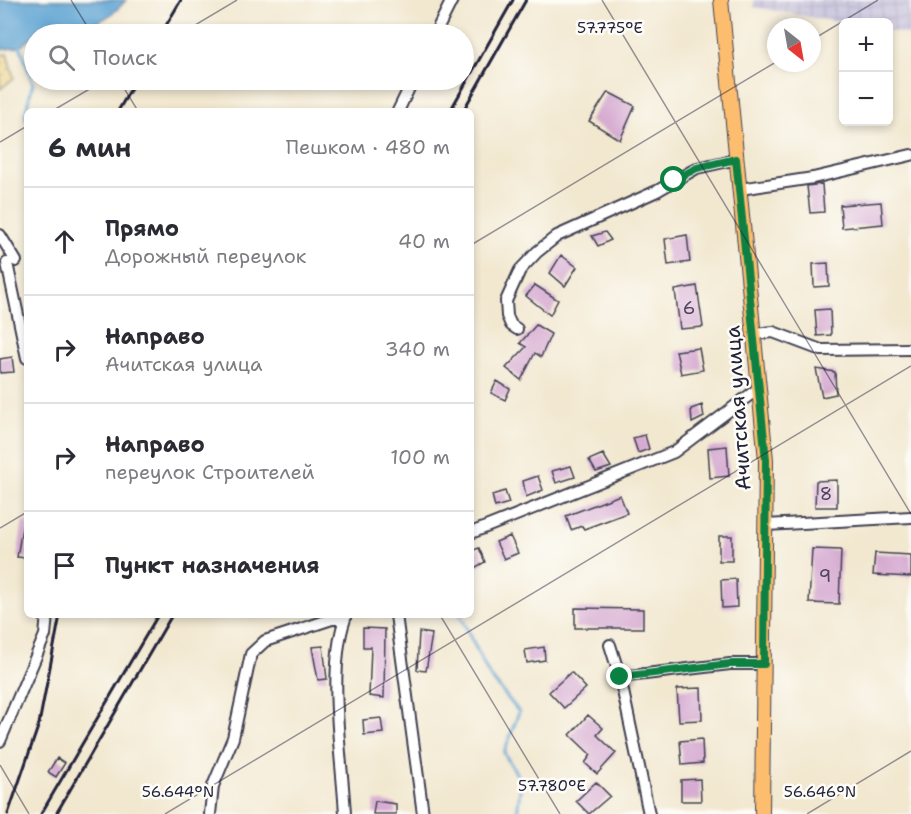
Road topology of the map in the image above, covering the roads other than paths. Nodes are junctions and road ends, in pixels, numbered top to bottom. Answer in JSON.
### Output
{"nodes":[{"id":1,"x":452,"y":0,"type":"edge"},
{"id":2,"x":721,"y":0,"type":"edge"},
{"id":3,"x":440,"y":24,"type":"edge"},
{"id":4,"x":408,"y":90,"type":"edge"},
{"id":5,"x":399,"y":108,"type":"edge"},
{"id":6,"x":911,"y":155,"type":"edge"},
{"id":7,"x":736,"y":159,"type":"junction"},
{"id":8,"x":740,"y":189,"type":"junction"},
{"id":9,"x":0,"y":235,"type":"edge"},
{"id":10,"x":13,"y":262,"type":"edge"},
{"id":11,"x":517,"y":328,"type":"dead end"},
{"id":12,"x":755,"y":334,"type":"junction"},
{"id":13,"x":24,"y":337,"type":"edge"},
{"id":14,"x":911,"y":349,"type":"edge"},
{"id":15,"x":759,"y":387,"type":"junction"},
{"id":16,"x":911,"y":517,"type":"edge"},
{"id":17,"x":766,"y":525,"type":"junction"},
{"id":18,"x":474,"y":532,"type":"edge"},
{"id":19,"x":47,"y":618,"type":"edge"},
{"id":20,"x":340,"y":618,"type":"edge"},
{"id":21,"x":347,"y":618,"type":"edge"},
{"id":22,"x":396,"y":618,"type":"edge"},
{"id":23,"x":610,"y":645,"type":"dead end"},
{"id":24,"x":764,"y":664,"type":"junction"},
{"id":25,"x":620,"y":677,"type":"junction"},
{"id":26,"x":0,"y":741,"type":"edge"},
{"id":27,"x":210,"y":814,"type":"edge"},
{"id":28,"x":345,"y":814,"type":"edge"},
{"id":29,"x":423,"y":814,"type":"edge"},
{"id":30,"x":649,"y":814,"type":"edge"},
{"id":31,"x":762,"y":814,"type":"edge"}],
"edges":[{"from":1,"to":3,"type":"street"},
{"from":2,"to":7,"type":"main road","name":"Ачитская улица"},
{"from":4,"to":5,"type":"street"},
{"from":6,"to":8,"type":"street"},
{"from":7,"to":8,"type":"main road","name":"Ачитская улица"},
{"from":7,"to":11,"type":"street"},
{"from":8,"to":12,"type":"main road","name":"Ачитская улица"},
{"from":9,"to":10,"type":"street"},
{"from":10,"to":13,"type":"street"},
{"from":12,"to":14,"type":"street"},
{"from":12,"to":15,"type":"main road","name":"Ачитская улица"},
{"from":15,"to":17,"type":"main road","name":"Ачитская улица"},
{"from":15,"to":18,"type":"street"},
{"from":16,"to":17,"type":"street"},
{"from":17,"to":24,"type":"main road","name":"Ачитская улица"},
{"from":19,"to":26,"type":"street"},
{"from":20,"to":27,"type":"street"},
{"from":21,"to":28,"type":"street"},
{"from":22,"to":29,"type":"street"},
{"from":23,"to":25,"type":"street"},
{"from":24,"to":25,"type":"street"},
{"from":24,"to":31,"type":"main road","name":"Ачитская улица"},
{"from":25,"to":30,"type":"street"}]}
